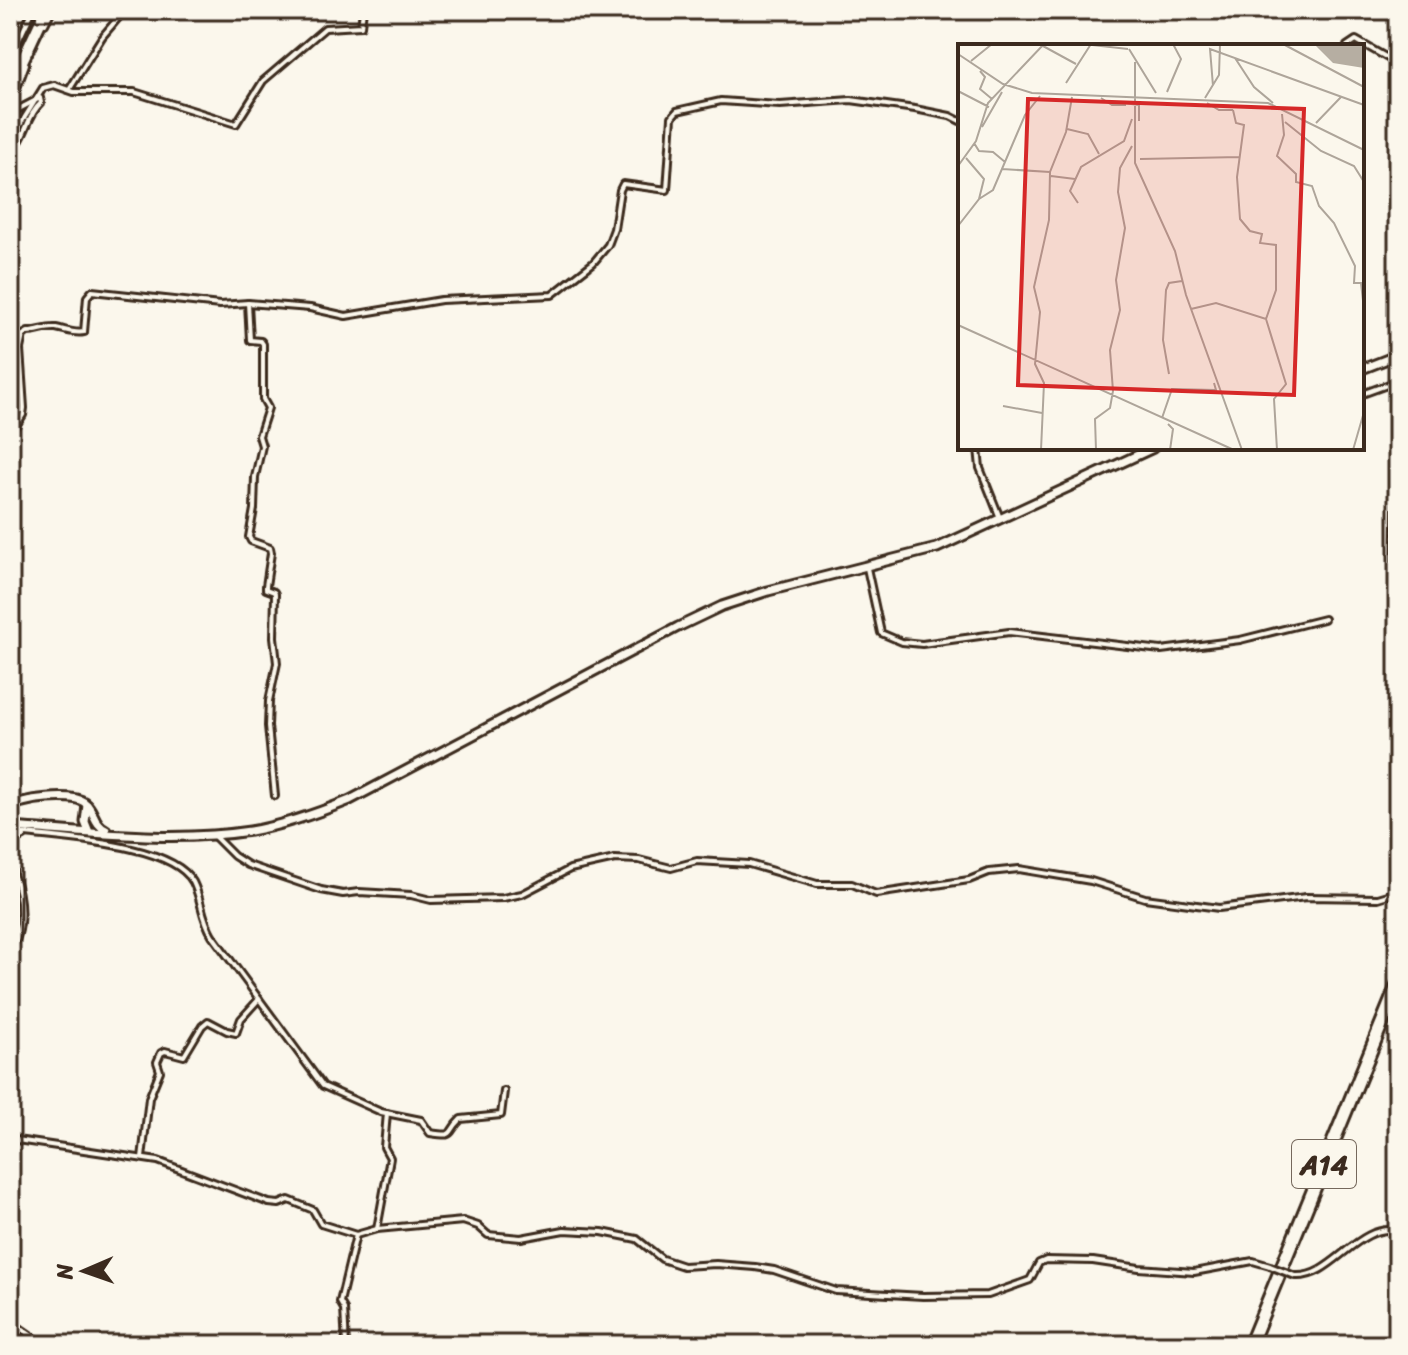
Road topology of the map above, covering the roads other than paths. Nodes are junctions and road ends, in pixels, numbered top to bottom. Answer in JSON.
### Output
{"nodes":[{"id":1,"x":33,"y":10,"type":"edge"},
{"id":2,"x":43,"y":10,"type":"edge"},
{"id":3,"x":52,"y":10,"type":"edge"},
{"id":4,"x":125,"y":10,"type":"edge"},
{"id":5,"x":363,"y":10,"type":"edge"},
{"id":6,"x":1364,"y":45,"type":"edge"},
{"id":7,"x":10,"y":58,"type":"edge"},
{"id":8,"x":1398,"y":64,"type":"edge"},
{"id":9,"x":10,"y":76,"type":"edge"},
{"id":10,"x":10,"y":87,"type":"edge"},
{"id":11,"x":69,"y":90,"type":"junction"},
{"id":12,"x":35,"y":100,"type":"junction"},
{"id":13,"x":10,"y":107,"type":"edge"},
{"id":14,"x":958,"y":120,"type":"edge"},
{"id":15,"x":10,"y":125,"type":"edge"},
{"id":16,"x":10,"y":141,"type":"edge"},
{"id":17,"x":10,"y":151,"type":"edge"},
{"id":18,"x":248,"y":303,"type":"junction"},
{"id":19,"x":10,"y":341,"type":"edge"},
{"id":20,"x":20,"y":349,"type":"junction"},
{"id":21,"x":1398,"y":355,"type":"edge"},
{"id":22,"x":1364,"y":368,"type":"edge"},
{"id":23,"x":1364,"y":393,"type":"edge"},
{"id":24,"x":10,"y":435,"type":"edge"},
{"id":25,"x":978,"y":450,"type":"edge"},
{"id":26,"x":1149,"y":450,"type":"edge"},
{"id":27,"x":1001,"y":520,"type":"junction"},
{"id":28,"x":867,"y":568,"type":"junction"},
{"id":29,"x":1398,"y":596,"type":"edge"},
{"id":30,"x":1324,"y":619,"type":"dead end"},
{"id":31,"x":275,"y":796,"type":"dead end"},
{"id":32,"x":87,"y":805,"type":"junction"},
{"id":33,"x":11,"y":806,"type":"edge"},
{"id":34,"x":95,"y":820,"type":"junction"},
{"id":35,"x":85,"y":822,"type":"junction"},
{"id":36,"x":72,"y":831,"type":"junction"},
{"id":37,"x":10,"y":832,"type":"edge"},
{"id":38,"x":89,"y":832,"type":"junction"},
{"id":39,"x":116,"y":833,"type":"junction"},
{"id":40,"x":22,"y":834,"type":"junction"},
{"id":41,"x":214,"y":835,"type":"junction"},
{"id":42,"x":10,"y":855,"type":"edge"},
{"id":43,"x":12,"y":872,"type":"junction"},
{"id":44,"x":10,"y":886,"type":"edge"},
{"id":45,"x":1398,"y":892,"type":"edge"},
{"id":46,"x":19,"y":895,"type":"junction"},
{"id":47,"x":10,"y":951,"type":"edge"},
{"id":48,"x":1398,"y":984,"type":"edge"},
{"id":49,"x":1398,"y":997,"type":"edge"},
{"id":50,"x":259,"y":999,"type":"junction"},
{"id":51,"x":504,"y":1091,"type":"dead end"},
{"id":52,"x":387,"y":1113,"type":"junction"},
{"id":53,"x":10,"y":1139,"type":"edge"},
{"id":54,"x":142,"y":1158,"type":"junction"},
{"id":55,"x":377,"y":1229,"type":"junction"},
{"id":56,"x":1398,"y":1231,"type":"edge"},
{"id":57,"x":356,"y":1235,"type":"junction"},
{"id":58,"x":10,"y":1321,"type":"edge"},
{"id":59,"x":45,"y":1345,"type":"edge"},
{"id":60,"x":346,"y":1345,"type":"edge"},
{"id":61,"x":1252,"y":1345,"type":"edge"}],
"edges":[{"from":1,"to":7,"type":"street"},
{"from":2,"to":9,"type":"highway"},
{"from":2,"to":10,"type":"highway"},
{"from":3,"to":13,"type":"street"},
{"from":4,"to":11,"type":"street"},
{"from":5,"to":11,"type":"street"},
{"from":6,"to":8,"type":"street"},
{"from":11,"to":12,"type":"street"},
{"from":12,"to":15,"type":"street"},
{"from":12,"to":16,"type":"street"},
{"from":12,"to":17,"type":"street"},
{"from":14,"to":18,"type":"street"},
{"from":18,"to":20,"type":"street"},
{"from":18,"to":31,"type":"street"},
{"from":19,"to":20,"type":"street"},
{"from":20,"to":24,"type":"street"},
{"from":21,"to":22,"type":"main road"},
{"from":23,"to":29,"type":"street"},
{"from":25,"to":27,"type":"street"},
{"from":26,"to":27,"type":"main road"},
{"from":27,"to":28,"type":"main road"},
{"from":28,"to":30,"type":"street"},
{"from":28,"to":41,"type":"main road"},
{"from":32,"to":33,"type":"main road"},
{"from":32,"to":34,"type":"main road"},
{"from":32,"to":35,"type":"main road"},
{"from":34,"to":38,"type":"main road"},
{"from":34,"to":39,"type":"main road"},
{"from":35,"to":36,"type":"main road"},
{"from":35,"to":38,"type":"main road"},
{"from":36,"to":38,"type":"main road"},
{"from":36,"to":40,"type":"main road"},
{"from":37,"to":40,"type":"main road"},
{"from":38,"to":39,"type":"main road"},
{"from":39,"to":41,"type":"main road"},
{"from":40,"to":42,"type":"street"},
{"from":40,"to":50,"type":"street"},
{"from":41,"to":45,"type":"street"},
{"from":42,"to":43,"type":"main road"},
{"from":43,"to":44,"type":"main road"},
{"from":43,"to":46,"type":"street"},
{"from":44,"to":46,"type":"street"},
{"from":46,"to":47,"type":"street"},
{"from":48,"to":61,"type":"highway","number":"A14"},
{"from":49,"to":61,"type":"highway","number":"A14"},
{"from":50,"to":52,"type":"street"},
{"from":50,"to":54,"type":"street"},
{"from":51,"to":52,"type":"street"},
{"from":52,"to":55,"type":"street"},
{"from":53,"to":54,"type":"street"},
{"from":54,"to":57,"type":"street"},
{"from":55,"to":56,"type":"street","bridge":true},
{"from":55,"to":57,"type":"street"},
{"from":57,"to":60,"type":"street"},
{"from":58,"to":59,"type":"street"}]}
